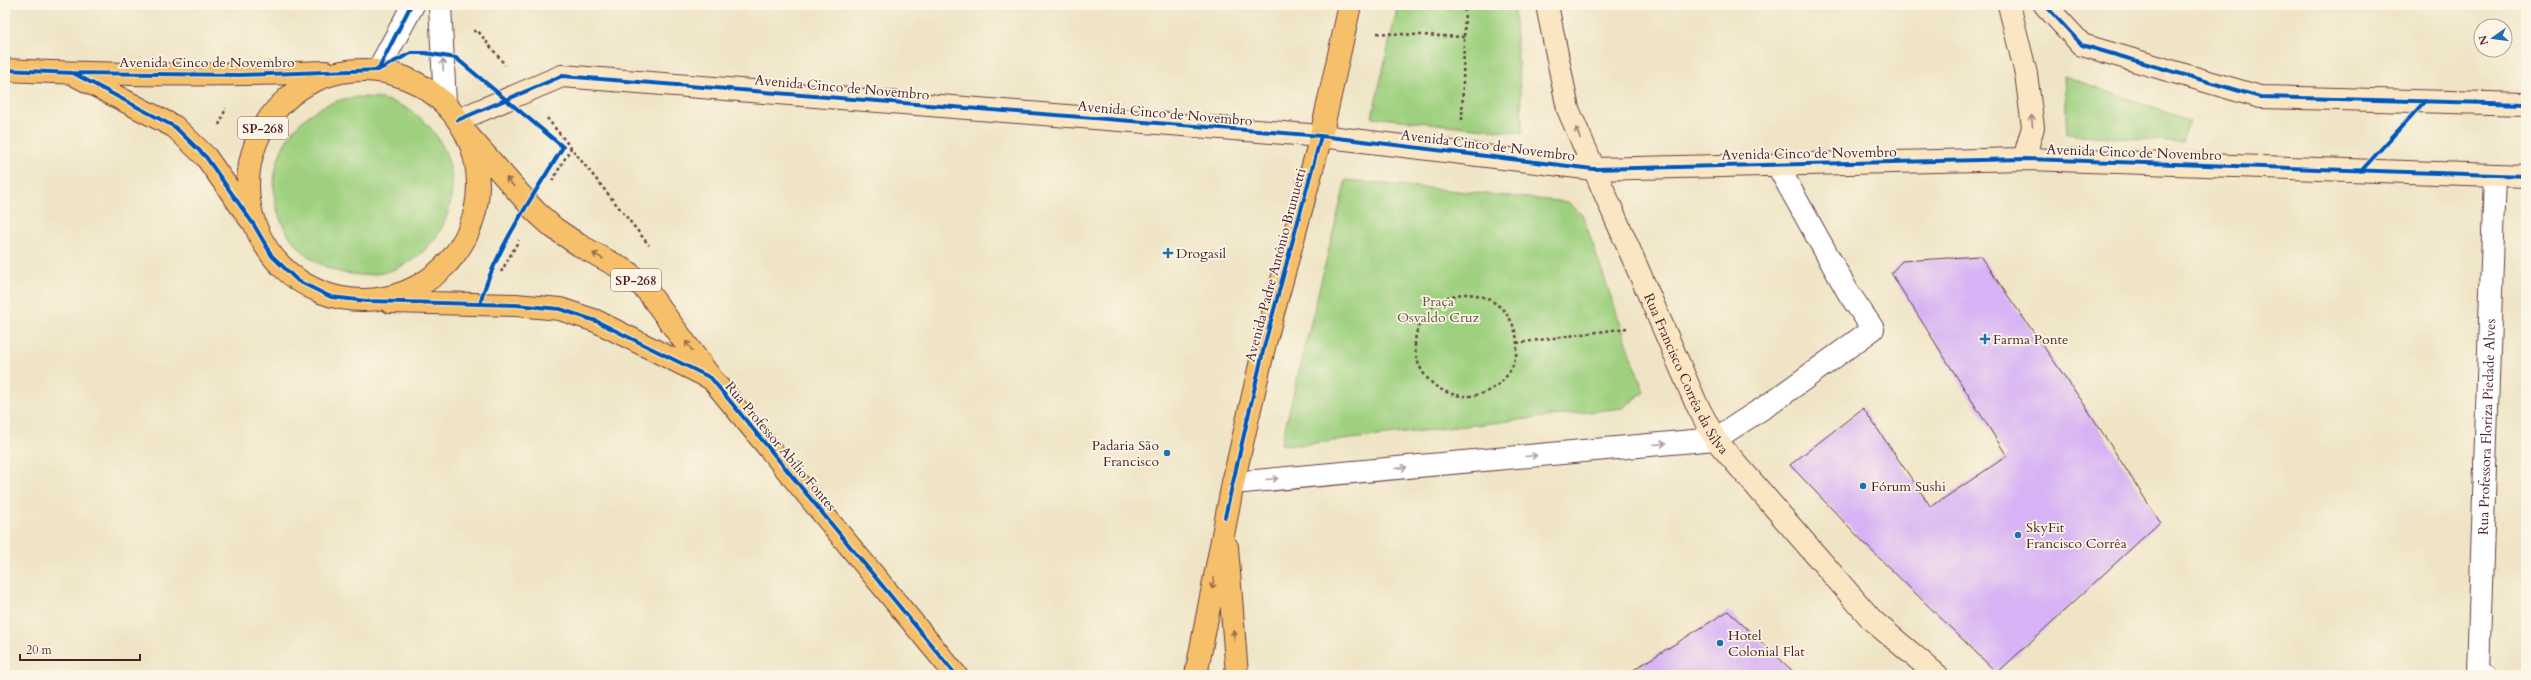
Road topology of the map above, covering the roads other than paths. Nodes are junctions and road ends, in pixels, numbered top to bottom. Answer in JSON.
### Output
{"nodes":[{"id":1,"x":412,"y":5,"type":"edge"},
{"id":2,"x":440,"y":5,"type":"edge"},
{"id":3,"x":1350,"y":5,"type":"edge"},
{"id":4,"x":1547,"y":5,"type":"edge"},
{"id":5,"x":2009,"y":5,"type":"edge"},
{"id":6,"x":2045,"y":5,"type":"edge"},
{"id":7,"x":5,"y":70,"type":"edge"},
{"id":8,"x":378,"y":70,"type":"junction"},
{"id":9,"x":342,"y":71,"type":"junction"},
{"id":10,"x":73,"y":73,"type":"junction"},
{"id":11,"x":2526,"y":104,"type":"edge"},
{"id":12,"x":456,"y":118,"type":"junction"},
{"id":13,"x":1321,"y":136,"type":"junction"},
{"id":14,"x":2024,"y":159,"type":"junction"},
{"id":15,"x":1777,"y":165,"type":"junction"},
{"id":16,"x":1593,"y":169,"type":"junction"},
{"id":17,"x":2495,"y":175,"type":"junction"},
{"id":18,"x":2526,"y":176,"type":"edge"},
{"id":19,"x":254,"y":225,"type":"junction"},
{"id":20,"x":367,"y":301,"type":"junction"},
{"id":21,"x":711,"y":378,"type":"junction"},
{"id":22,"x":1715,"y":439,"type":"junction"},
{"id":23,"x":1233,"y":483,"type":"junction"},
{"id":24,"x":1225,"y":517,"type":"junction"},
{"id":25,"x":956,"y":675,"type":"edge"},
{"id":26,"x":1196,"y":675,"type":"edge"},
{"id":27,"x":1237,"y":675,"type":"edge"},
{"id":28,"x":1937,"y":675,"type":"edge"},
{"id":29,"x":2484,"y":675,"type":"edge"}],
"edges":[{"from":1,"to":8,"type":"street"},
{"from":12,"to":2,"type":"street","one_way":true},
{"from":3,"to":13,"type":"main road","name":"Avenida Padre Antônio Brunuetti"},
{"from":16,"to":4,"type":"main road","name":"Rua Francisco Corrêa da Silva","one_way":true},
{"from":14,"to":5,"type":"main road","one_way":true},
{"from":6,"to":11,"type":"main road"},
{"from":7,"to":10,"type":"main road","name":"Avenida Cinco de Novembro","number":"SP-268"},
{"from":8,"to":9,"type":"main road","number":"SP-268"},
{"from":8,"to":12,"type":"main road","number":"SP-268"},
{"from":9,"to":10,"type":"main road","name":"Avenida Cinco de Novembro","number":"SP-268"},
{"from":9,"to":19,"type":"main road","number":"SP-268"},
{"from":10,"to":19,"type":"main road","name":"Avenida Cinco de Novembro","number":"SP-268"},
{"from":12,"to":13,"type":"main road","name":"Avenida Cinco de Novembro"},
{"from":12,"to":20,"type":"main road","number":"SP-268"},
{"from":21,"to":12,"type":"main road","name":"Rua Professor Abílio Fontes","number":"SP-268","one_way":true},
{"from":13,"to":16,"type":"main road","name":"Avenida Cinco de Novembro"},
{"from":13,"to":23,"type":"main road","name":"Avenida Padre Antônio Brunuetti"},
{"from":14,"to":15,"type":"main road","name":"Avenida Cinco de Novembro"},
{"from":14,"to":17,"type":"main road","name":"Avenida Cinco de Novembro"},
{"from":15,"to":16,"type":"main road","name":"Avenida Cinco de Novembro"},
{"from":15,"to":22,"type":"street"},
{"from":16,"to":22,"type":"main road","name":"Rua Francisco Corrêa da Silva"},
{"from":17,"to":18,"type":"main road","name":"Avenida Cinco de Novembro"},
{"from":17,"to":29,"type":"street","name":"Rua Professora Floriza Piedade Alves"},
{"from":19,"to":20,"type":"main road","number":"SP-268"},
{"from":20,"to":21,"type":"main road","name":"Rua Professor Abílio Fontes","number":"SP-268"},
{"from":21,"to":25,"type":"main road","name":"Rua Professor Abílio Fontes","number":"SP-268"},
{"from":23,"to":22,"type":"street","one_way":true},
{"from":22,"to":28,"type":"main road","name":"Rua Francisco Corrêa da Silva"},
{"from":23,"to":24,"type":"main road","name":"Avenida Padre Antônio Brunuetti"},
{"from":24,"to":26,"type":"main road","name":"Avenida Padre Antônio Brunuetti","one_way":true},
{"from":27,"to":24,"type":"main road","name":"Avenida Padre Antônio Brunuetti","one_way":true}]}
